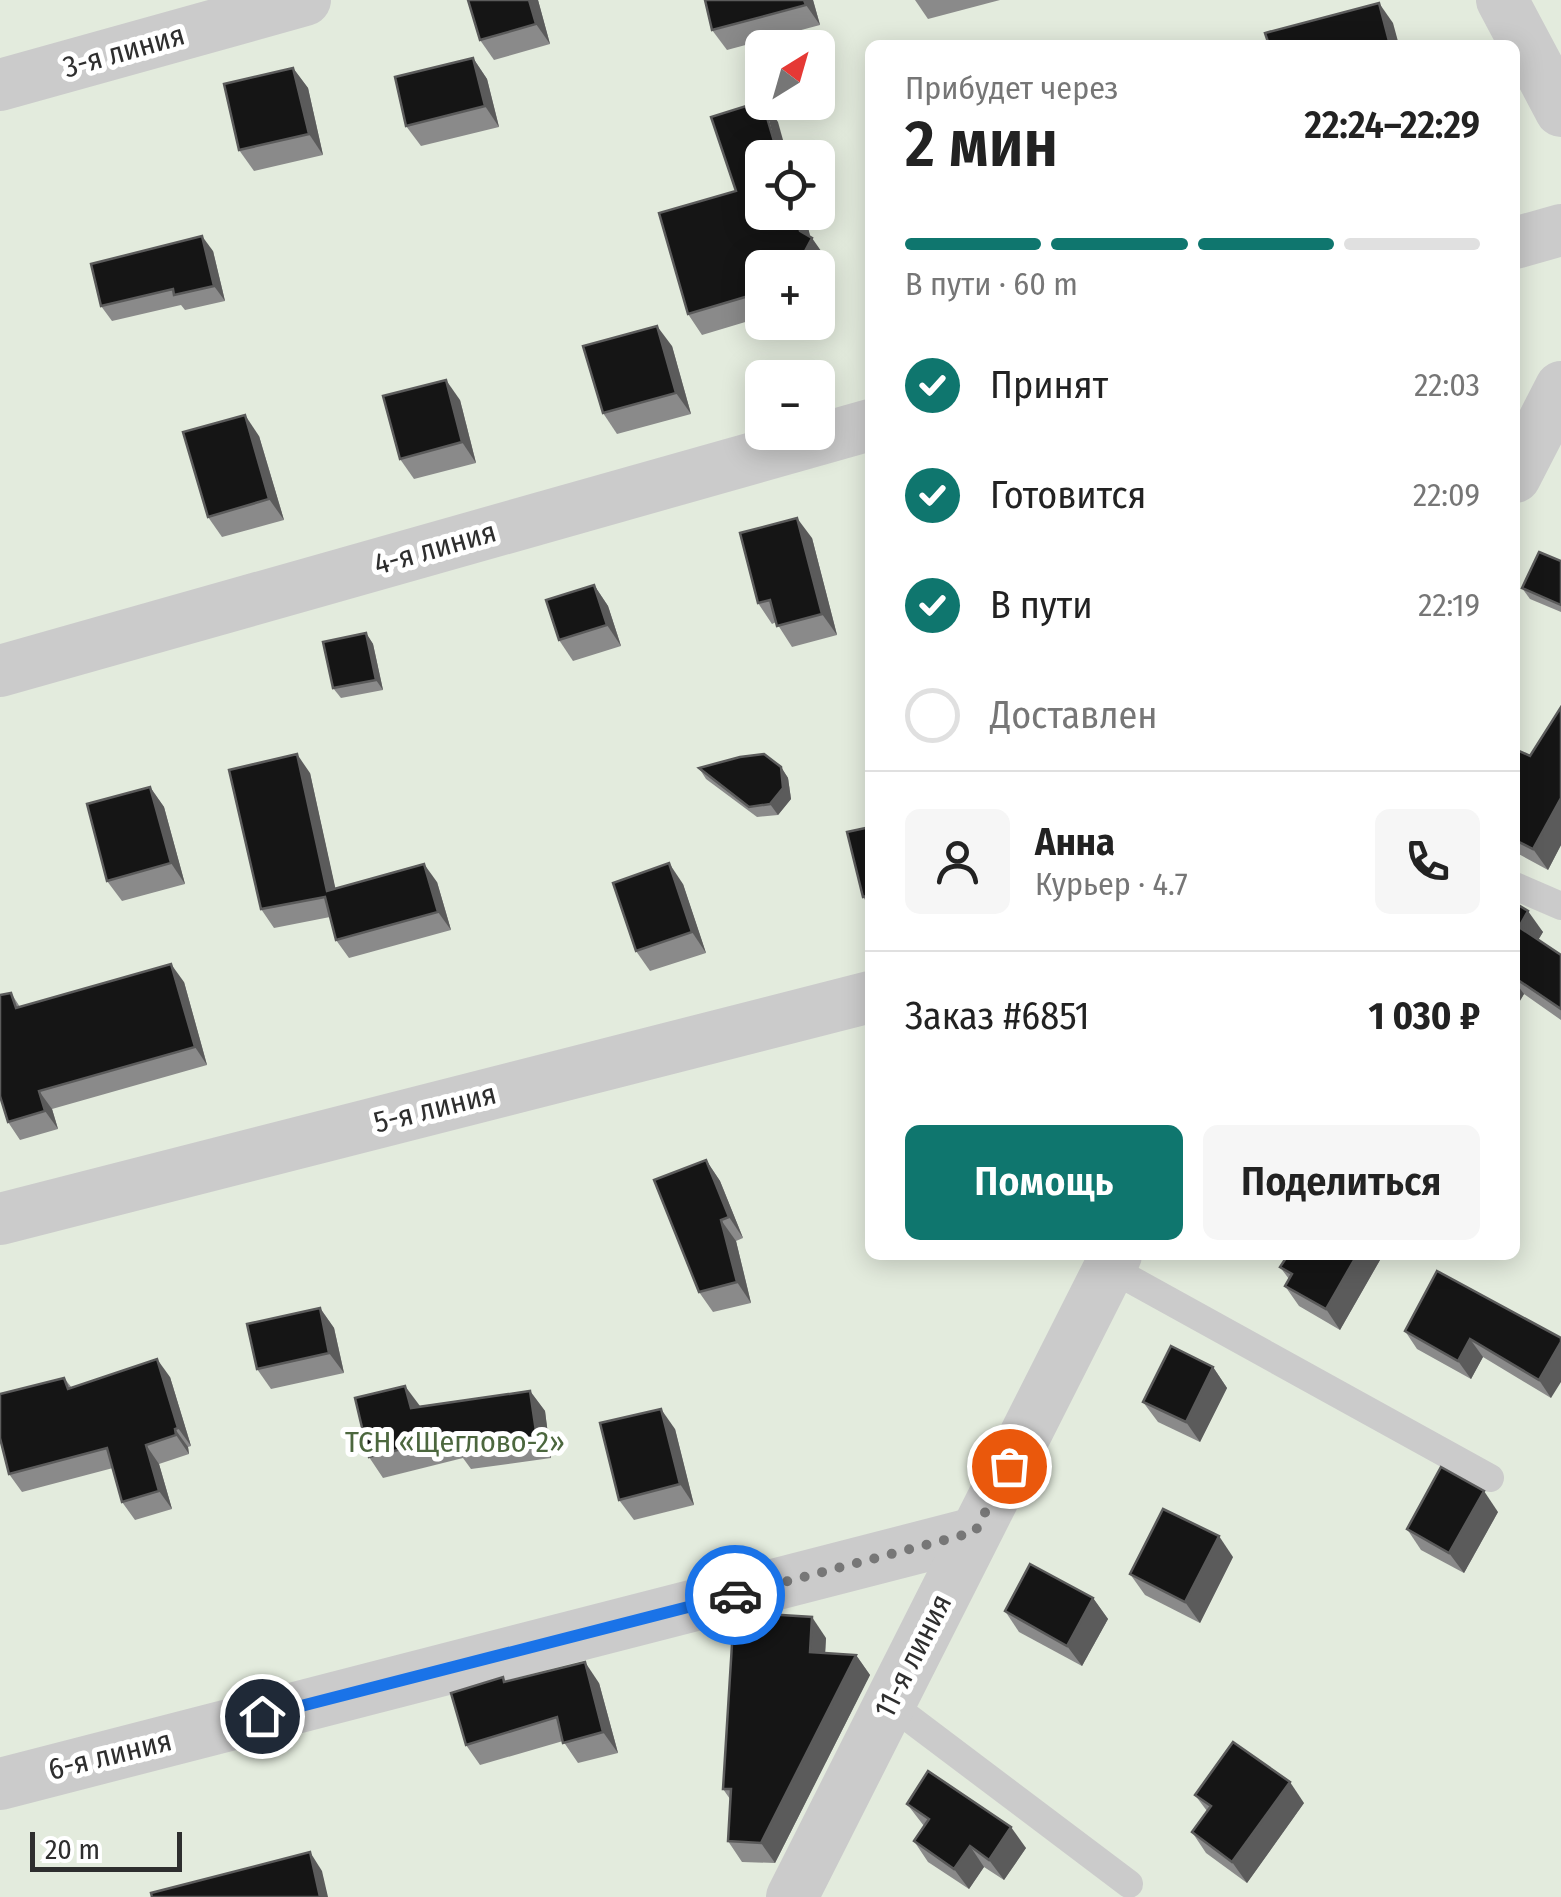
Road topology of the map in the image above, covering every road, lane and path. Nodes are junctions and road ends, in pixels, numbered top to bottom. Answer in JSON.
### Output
{"nodes":[{"id":1,"x":305,"y":0,"type":"edge"},
{"id":2,"x":1502,"y":0,"type":"edge"},
{"id":3,"x":0,"y":85,"type":"edge"},
{"id":4,"x":1561,"y":111,"type":"edge"},
{"id":5,"x":1561,"y":230,"type":"edge"},
{"id":6,"x":1520,"y":242,"type":"edge"},
{"id":7,"x":1561,"y":387,"type":"edge"},
{"id":8,"x":865,"y":427,"type":"edge"},
{"id":9,"x":1520,"y":466,"type":"edge"},
{"id":10,"x":0,"y":671,"type":"edge"},
{"id":11,"x":1520,"y":888,"type":"edge"},
{"id":12,"x":1561,"y":906,"type":"edge"},
{"id":13,"x":865,"y":998,"type":"edge"},
{"id":14,"x":0,"y":1219,"type":"edge"},
{"id":15,"x":1113,"y":1262,"type":"edge"},
{"id":16,"x":1490,"y":1478,"type":"dead end"},
{"id":17,"x":975,"y":1532,"type":"junction"},
{"id":18,"x":889,"y":1703,"type":"junction"},
{"id":19,"x":0,"y":1784,"type":"edge"},
{"id":20,"x":1129,"y":1884,"type":"dead end"},
{"id":21,"x":792,"y":1897,"type":"edge"}],
"edges":[{"from":1,"to":3,"type":"street","name":"3-я линия"},
{"from":2,"to":4,"type":"street"},
{"from":5,"to":6,"type":"street"},
{"from":7,"to":9,"type":"street"},
{"from":8,"to":10,"type":"street","name":"4-я линия"},
{"from":11,"to":12,"type":"lane"},
{"from":13,"to":14,"type":"street","name":"5-я линия"},
{"from":15,"to":16,"type":"lane"},
{"from":15,"to":17,"type":"street","name":"11-я линия"},
{"from":17,"to":18,"type":"street","name":"11-я линия"},
{"from":17,"to":19,"type":"street","name":"6-я линия"},
{"from":18,"to":20,"type":"lane"},
{"from":18,"to":21,"type":"street","name":"11-я линия"}]}
